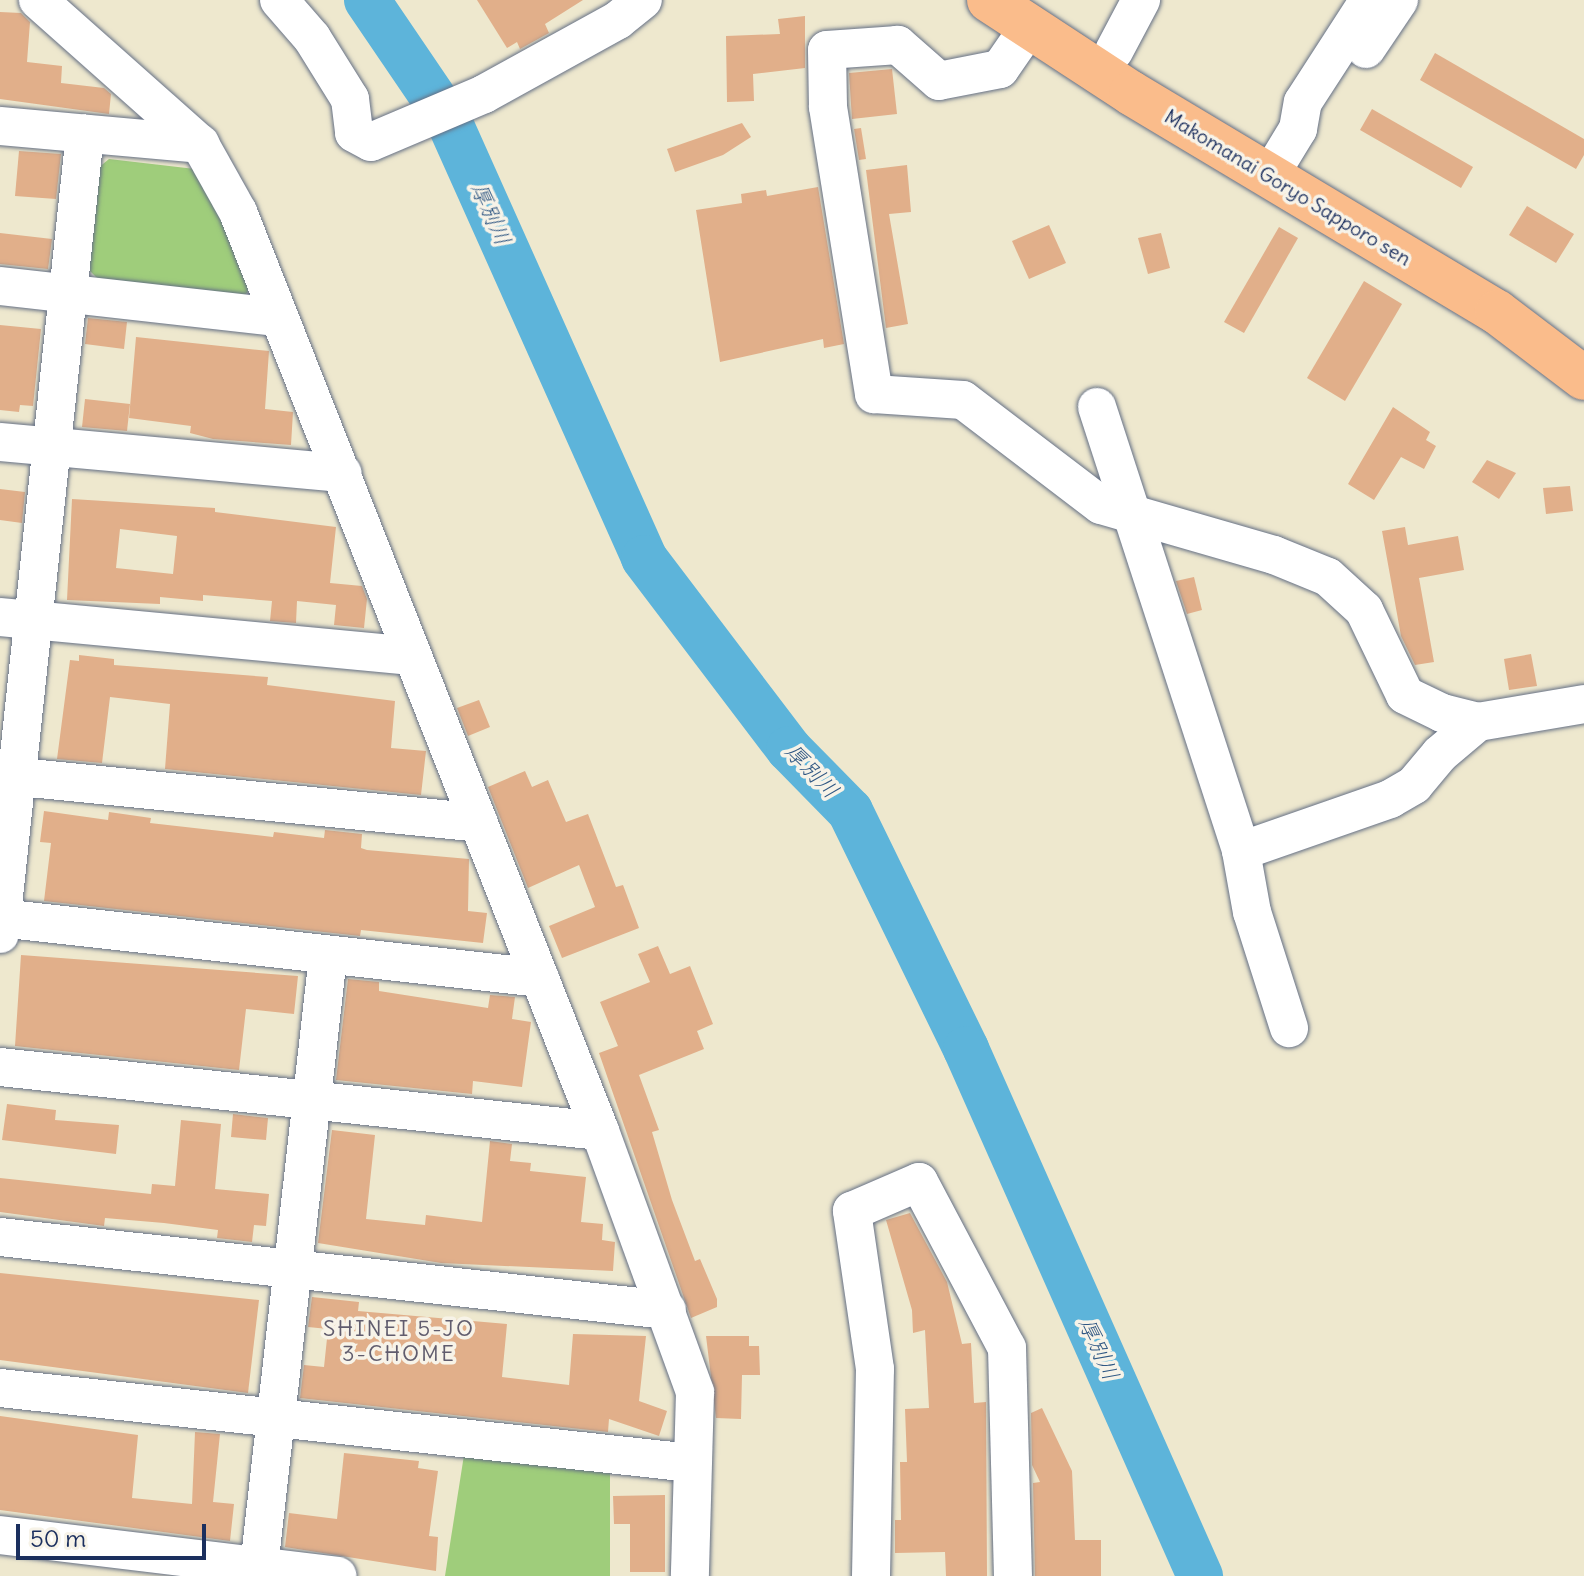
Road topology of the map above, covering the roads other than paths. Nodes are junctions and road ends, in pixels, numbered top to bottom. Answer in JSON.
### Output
{"nodes":[{"id":1,"x":38,"y":0,"type":"edge"},
{"id":2,"x":279,"y":0,"type":"edge"},
{"id":3,"x":643,"y":0,"type":"edge"},
{"id":4,"x":989,"y":0,"type":"edge"},
{"id":5,"x":1141,"y":0,"type":"edge"},
{"id":6,"x":1369,"y":0,"type":"edge"},
{"id":7,"x":1399,"y":0,"type":"edge"},
{"id":8,"x":1033,"y":14,"type":"edge"},
{"id":9,"x":1114,"y":51,"type":"junction"},
{"id":10,"x":0,"y":126,"type":"edge"},
{"id":11,"x":85,"y":133,"type":"junction"},
{"id":12,"x":200,"y":144,"type":"junction"},
{"id":13,"x":1284,"y":152,"type":"junction"},
{"id":14,"x":0,"y":286,"type":"edge"},
{"id":15,"x":72,"y":293,"type":"junction"},
{"id":16,"x":278,"y":317,"type":"junction"},
{"id":17,"x":1584,"y":339,"type":"edge"},
{"id":18,"x":1584,"y":378,"type":"edge"},
{"id":19,"x":1097,"y":407,"type":"dead end"},
{"id":20,"x":0,"y":442,"type":"edge"},
{"id":21,"x":56,"y":447,"type":"junction"},
{"id":22,"x":343,"y":473,"type":"junction"},
{"id":23,"x":1134,"y":514,"type":"junction"},
{"id":24,"x":18,"y":619,"type":"edge"},
{"id":25,"x":409,"y":656,"type":"junction"},
{"id":26,"x":1584,"y":704,"type":"edge"},
{"id":27,"x":1478,"y":722,"type":"junction"},
{"id":28,"x":9,"y":776,"type":"edge"},
{"id":29,"x":479,"y":823,"type":"junction"},
{"id":30,"x":1241,"y":851,"type":"junction"},
{"id":31,"x":1,"y":924,"type":"edge"},
{"id":32,"x":328,"y":956,"type":"junction"},
{"id":33,"x":540,"y":978,"type":"junction"},
{"id":34,"x":1289,"y":1028,"type":"dead end"},
{"id":35,"x":0,"y":1067,"type":"edge"},
{"id":36,"x":312,"y":1102,"type":"junction"},
{"id":37,"x":600,"y":1131,"type":"junction"},
{"id":38,"x":0,"y":1237,"type":"edge"},
{"id":39,"x":296,"y":1269,"type":"junction"},
{"id":40,"x":667,"y":1310,"type":"junction"},
{"id":41,"x":0,"y":1388,"type":"edge"},
{"id":42,"x":277,"y":1418,"type":"junction"},
{"id":43,"x":691,"y":1463,"type":"junction"},
{"id":44,"x":0,"y":1535,"type":"edge"},
{"id":45,"x":259,"y":1570,"type":"edge"},
{"id":46,"x":338,"y":1576,"type":"edge"},
{"id":47,"x":690,"y":1576,"type":"edge"},
{"id":48,"x":871,"y":1576,"type":"edge"},
{"id":49,"x":1013,"y":1576,"type":"edge"}],
"edges":[{"from":1,"to":12,"type":"street"},
{"from":2,"to":3,"type":"street"},
{"from":4,"to":8,"type":"main road","name":"Makomanai Goryo Sapporo sen"},
{"from":5,"to":9,"type":"street"},
{"from":6,"to":13,"type":"street"},
{"from":7,"to":13,"type":"street"},
{"from":8,"to":9,"type":"main road","name":"Makomanai Goryo Sapporo sen"},
{"from":8,"to":13,"type":"main road","name":"Makomanai Goryo Sapporo sen"},
{"from":8,"to":23,"type":"street"},
{"from":9,"to":13,"type":"main road","name":"Makomanai Goryo Sapporo sen"},
{"from":10,"to":11,"type":"street"},
{"from":11,"to":12,"type":"street"},
{"from":11,"to":15,"type":"street"},
{"from":12,"to":16,"type":"street"},
{"from":13,"to":17,"type":"main road","name":"Makomanai Goryo Sapporo sen"},
{"from":13,"to":18,"type":"main road","name":"Makomanai Goryo Sapporo sen"},
{"from":14,"to":15,"type":"street"},
{"from":15,"to":16,"type":"street"},
{"from":15,"to":21,"type":"street"},
{"from":16,"to":22,"type":"street"},
{"from":19,"to":23,"type":"street"},
{"from":20,"to":21,"type":"street"},
{"from":21,"to":22,"type":"street"},
{"from":21,"to":24,"type":"street"},
{"from":22,"to":25,"type":"street"},
{"from":23,"to":27,"type":"street"},
{"from":23,"to":30,"type":"street"},
{"from":24,"to":25,"type":"street"},
{"from":24,"to":28,"type":"street"},
{"from":25,"to":29,"type":"street"},
{"from":26,"to":27,"type":"street"},
{"from":27,"to":30,"type":"street"},
{"from":28,"to":29,"type":"street"},
{"from":28,"to":31,"type":"street"},
{"from":29,"to":33,"type":"street"},
{"from":30,"to":34,"type":"street"},
{"from":31,"to":32,"type":"street"},
{"from":32,"to":33,"type":"street"},
{"from":32,"to":36,"type":"street"},
{"from":33,"to":37,"type":"street"},
{"from":35,"to":36,"type":"street"},
{"from":36,"to":37,"type":"street"},
{"from":36,"to":39,"type":"street"},
{"from":37,"to":40,"type":"street"},
{"from":38,"to":39,"type":"street"},
{"from":39,"to":40,"type":"street"},
{"from":39,"to":42,"type":"street"},
{"from":40,"to":43,"type":"street"},
{"from":41,"to":42,"type":"street"},
{"from":42,"to":43,"type":"street"},
{"from":42,"to":45,"type":"street"},
{"from":43,"to":47,"type":"street"},
{"from":44,"to":45,"type":"street"},
{"from":45,"to":46,"type":"street"},
{"from":48,"to":49,"type":"street"}]}
